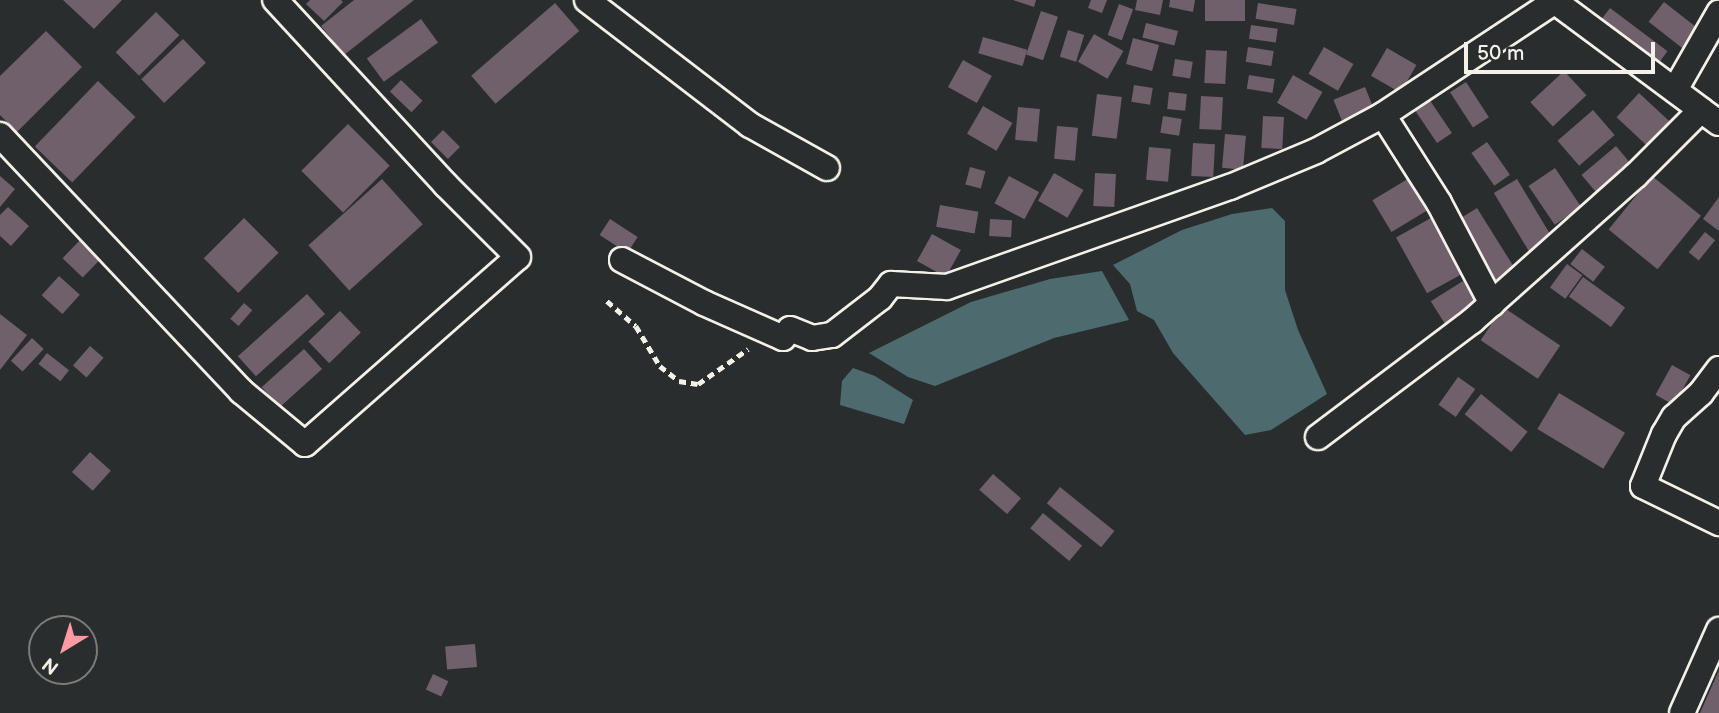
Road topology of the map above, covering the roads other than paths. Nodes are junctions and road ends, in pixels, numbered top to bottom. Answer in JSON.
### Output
{"nodes":[{"id":1,"x":275,"y":0,"type":"edge"},
{"id":2,"x":587,"y":0,"type":"edge"},
{"id":3,"x":1554,"y":1,"type":"edge"},
{"id":4,"x":1719,"y":13,"type":"edge"},
{"id":5,"x":1675,"y":90,"type":"junction"},
{"id":6,"x":1383,"y":115,"type":"junction"},
{"id":7,"x":1710,"y":116,"type":"edge"},
{"id":8,"x":1,"y":137,"type":"edge"},
{"id":9,"x":827,"y":168,"type":"dead end"},
{"id":10,"x":622,"y":260,"type":"dead end"},
{"id":11,"x":1492,"y":304,"type":"junction"},
{"id":12,"x":1719,"y":369,"type":"edge"},
{"id":13,"x":1318,"y":437,"type":"dead end"},
{"id":14,"x":1719,"y":523,"type":"edge"},
{"id":15,"x":1719,"y":630,"type":"edge"},
{"id":16,"x":1682,"y":713,"type":"edge"}],
"edges":[{"from":1,"to":8,"type":"street"},
{"from":2,"to":9,"type":"street"},
{"from":3,"to":5,"type":"street"},
{"from":3,"to":6,"type":"street"},
{"from":4,"to":5,"type":"street"},
{"from":5,"to":7,"type":"street"},
{"from":6,"to":10,"type":"street"},
{"from":6,"to":11,"type":"street"},
{"from":7,"to":11,"type":"street"},
{"from":11,"to":13,"type":"street"},
{"from":12,"to":14,"type":"street"},
{"from":15,"to":16,"type":"street"}]}
